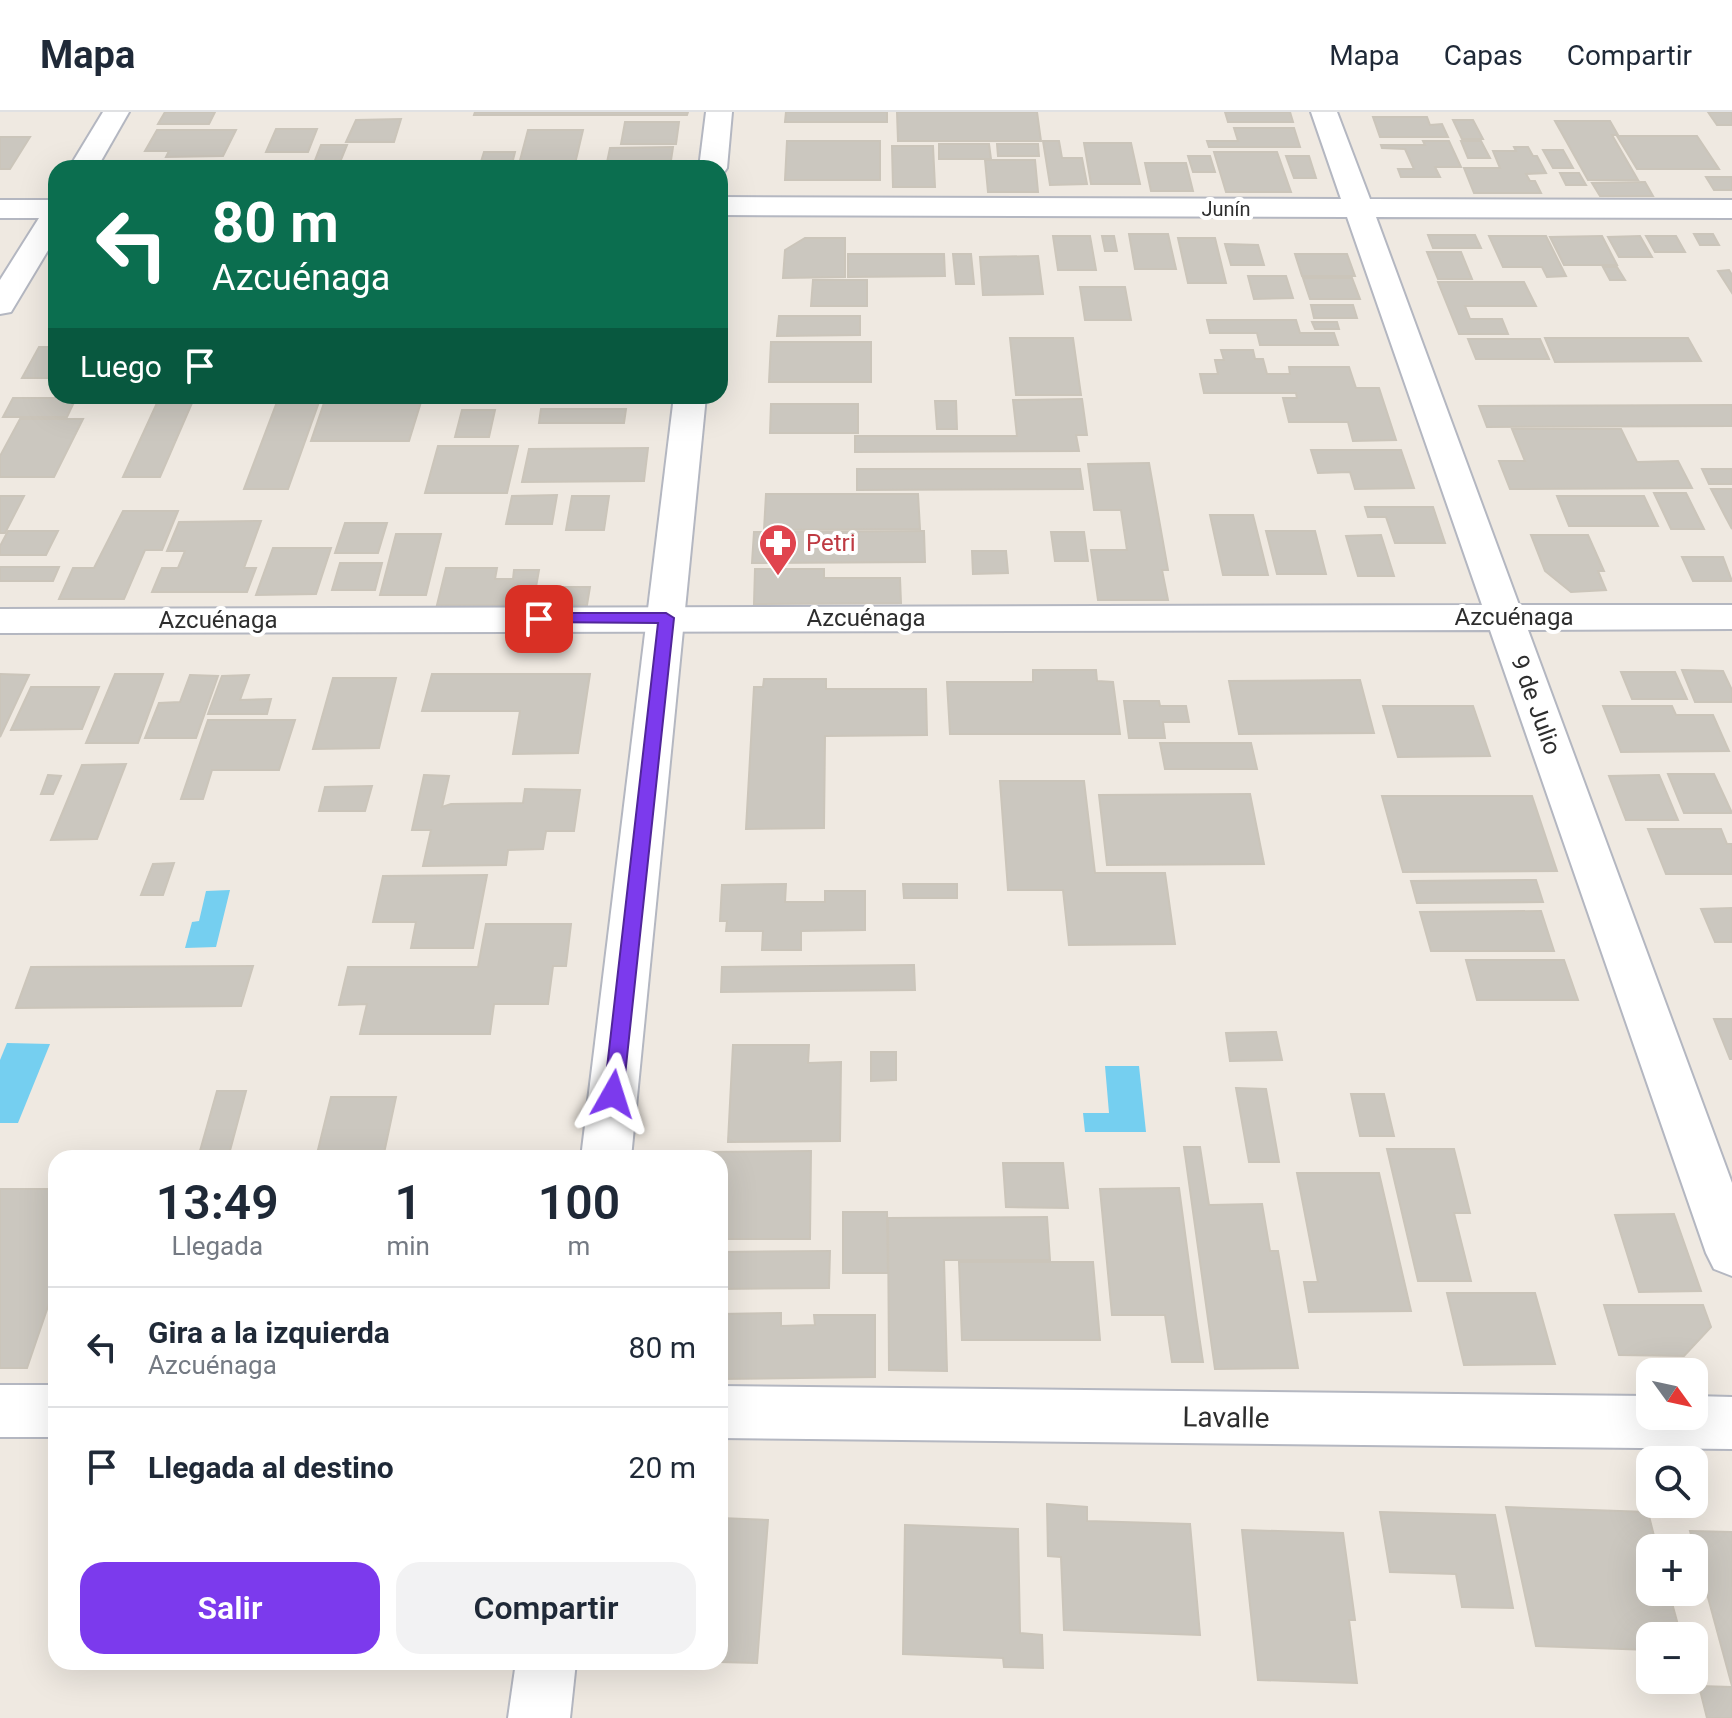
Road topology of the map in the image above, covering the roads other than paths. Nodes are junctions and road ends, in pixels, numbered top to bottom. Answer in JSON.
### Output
{"nodes":[{"id":1,"x":116,"y":112,"type":"edge"},
{"id":2,"x":719,"y":112,"type":"edge"},
{"id":3,"x":1324,"y":112,"type":"edge"},
{"id":4,"x":88,"y":160,"type":"edge"},
{"id":5,"x":714,"y":160,"type":"edge"},
{"id":6,"x":728,"y":206,"type":"edge"},
{"id":7,"x":0,"y":209,"type":"edge"},
{"id":8,"x":1732,"y":209,"type":"edge"},
{"id":9,"x":1359,"y":210,"type":"junction"},
{"id":10,"x":48,"y":211,"type":"edge"},
{"id":11,"x":48,"y":224,"type":"edge"},
{"id":12,"x":0,"y":305,"type":"edge"},
{"id":13,"x":689,"y":404,"type":"edge"},
{"id":14,"x":1504,"y":617,"type":"junction"},
{"id":15,"x":1732,"y":617,"type":"edge"},
{"id":16,"x":666,"y":618,"type":"junction"},
{"id":17,"x":0,"y":621,"type":"edge"},
{"id":18,"x":607,"y":1150,"type":"edge"},
{"id":19,"x":1732,"y":1253,"type":"edge"},
{"id":20,"x":0,"y":1411,"type":"edge"},
{"id":21,"x":48,"y":1411,"type":"edge"},
{"id":22,"x":728,"y":1412,"type":"edge"},
{"id":23,"x":1732,"y":1423,"type":"edge"},
{"id":24,"x":545,"y":1670,"type":"edge"},
{"id":25,"x":539,"y":1718,"type":"edge"}],
"edges":[{"from":1,"to":4,"type":"street"},
{"from":2,"to":5,"type":"street"},
{"from":3,"to":9,"type":"street","name":"9 de Julio"},
{"from":6,"to":9,"type":"street","name":"Junín"},
{"from":7,"to":10,"type":"street"},
{"from":8,"to":9,"type":"street","name":"Junín"},
{"from":9,"to":14,"type":"street","name":"9 de Julio"},
{"from":11,"to":12,"type":"street"},
{"from":13,"to":16,"type":"street"},
{"from":14,"to":15,"type":"street","name":"Azcuénaga"},
{"from":14,"to":16,"type":"street","name":"Azcuénaga"},
{"from":14,"to":19,"type":"street","name":"9 de Julio"},
{"from":16,"to":17,"type":"street","name":"Azcuénaga"},
{"from":16,"to":18,"type":"street"},
{"from":20,"to":21,"type":"street"},
{"from":22,"to":23,"type":"street","name":"Lavalle"},
{"from":24,"to":25,"type":"street"}]}
